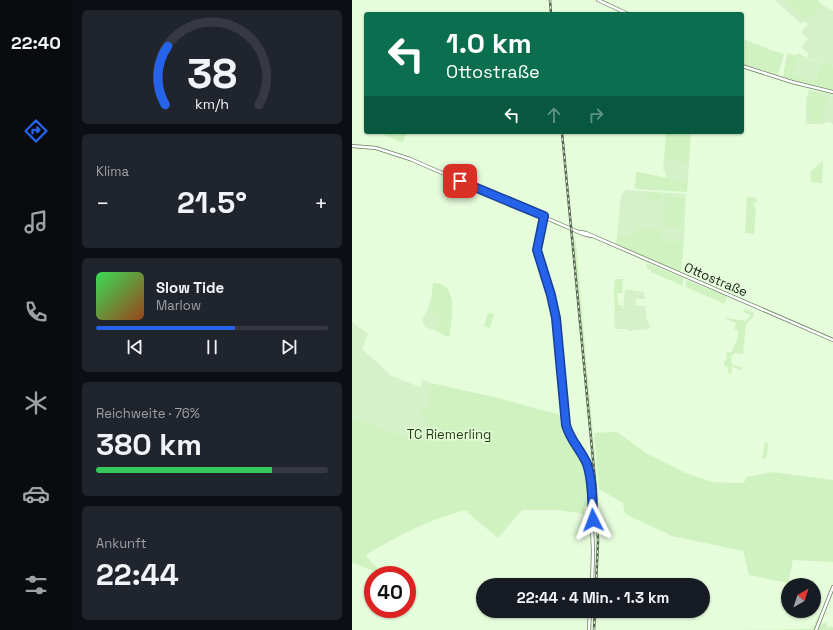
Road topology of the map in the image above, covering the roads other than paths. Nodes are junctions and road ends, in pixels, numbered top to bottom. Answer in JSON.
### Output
{"nodes":[{"id":1,"x":598,"y":0,"type":"edge"},
{"id":2,"x":624,"y":12,"type":"edge"},
{"id":3,"x":744,"y":67,"type":"edge"},
{"id":4,"x":833,"y":92,"type":"edge"},
{"id":5,"x":352,"y":146,"type":"edge"},
{"id":6,"x":544,"y":216,"type":"junction"},
{"id":7,"x":833,"y":340,"type":"edge"},
{"id":8,"x":592,"y":578,"type":"edge"},
{"id":9,"x":833,"y":587,"type":"edge"},
{"id":10,"x":590,"y":618,"type":"edge"},
{"id":11,"x":817,"y":629,"type":"edge"},
{"id":12,"x":589,"y":630,"type":"edge"}],
"edges":[{"from":1,"to":2,"type":"street"},
{"from":3,"to":4,"type":"street"},
{"from":5,"to":6,"type":"street","name":"Ottostraße"},
{"from":6,"to":7,"type":"street","name":"Ottostraße"},
{"from":6,"to":8,"type":"street"},
{"from":9,"to":11,"type":"street"},
{"from":10,"to":12,"type":"street"}]}
